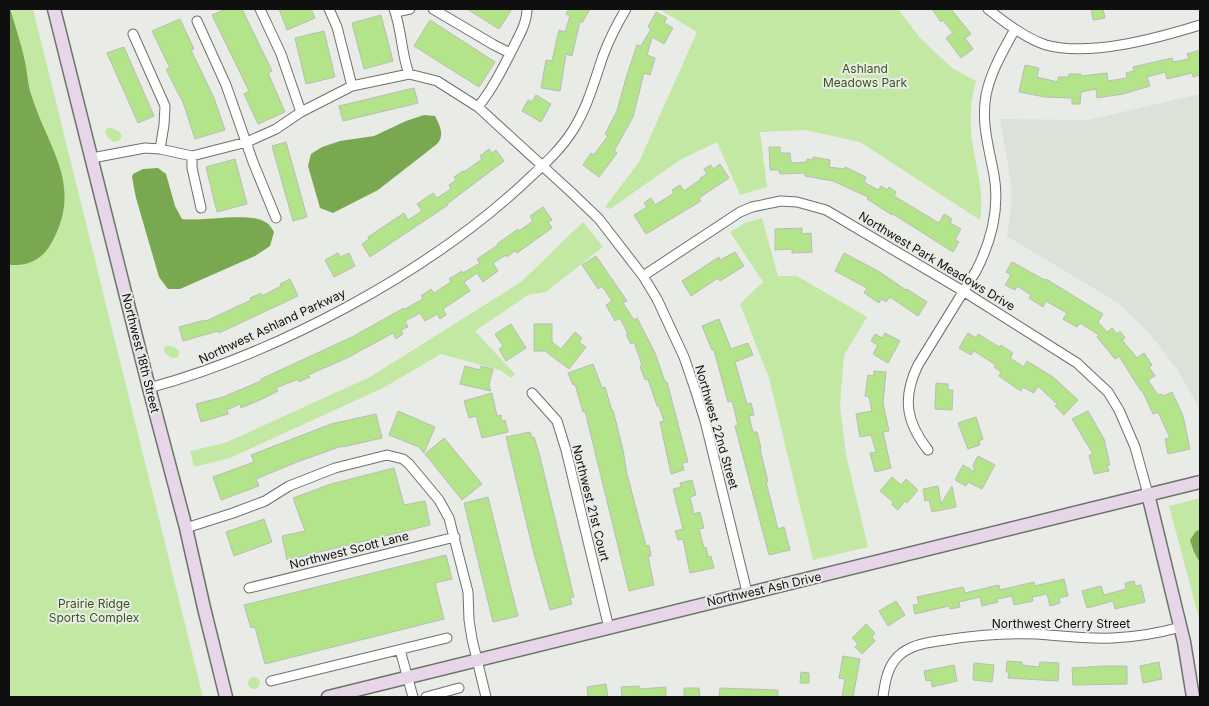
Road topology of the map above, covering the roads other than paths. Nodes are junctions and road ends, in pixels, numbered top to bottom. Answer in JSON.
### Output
{"nodes":[{"id":1,"x":54,"y":9,"type":"edge"},
{"id":2,"x":260,"y":9,"type":"edge"},
{"id":3,"x":329,"y":9,"type":"edge"},
{"id":4,"x":410,"y":9,"type":"edge"},
{"id":5,"x":433,"y":9,"type":"edge"},
{"id":6,"x":527,"y":9,"type":"edge"},
{"id":7,"x":626,"y":9,"type":"edge"},
{"id":8,"x":988,"y":9,"type":"edge"},
{"id":9,"x":395,"y":10,"type":"edge"},
{"id":10,"x":197,"y":21,"type":"dead end"},
{"id":11,"x":1200,"y":25,"type":"edge"},
{"id":12,"x":1015,"y":29,"type":"junction"},
{"id":13,"x":133,"y":34,"type":"dead end"},
{"id":14,"x":510,"y":53,"type":"junction"},
{"id":15,"x":409,"y":74,"type":"junction"},
{"id":16,"x":352,"y":86,"type":"junction"},
{"id":17,"x":478,"y":107,"type":"junction"},
{"id":18,"x":301,"y":112,"type":"junction"},
{"id":19,"x":247,"y":142,"type":"junction"},
{"id":20,"x":160,"y":149,"type":"junction"},
{"id":21,"x":192,"y":156,"type":"junction"},
{"id":22,"x":92,"y":158,"type":"junction"},
{"id":23,"x":542,"y":165,"type":"junction"},
{"id":24,"x":201,"y":208,"type":"dead end"},
{"id":25,"x":276,"y":218,"type":"dead end"},
{"id":26,"x":643,"y":276,"type":"junction"},
{"id":27,"x":963,"y":291,"type":"junction"},
{"id":28,"x":149,"y":388,"type":"junction"},
{"id":29,"x":532,"y":393,"type":"dead end"},
{"id":30,"x":928,"y":450,"type":"dead end"},
{"id":31,"x":1200,"y":482,"type":"edge"},
{"id":32,"x":1148,"y":494,"type":"junction"},
{"id":33,"x":186,"y":528,"type":"junction"},
{"id":34,"x":455,"y":537,"type":"junction"},
{"id":35,"x":249,"y":588,"type":"dead end"},
{"id":36,"x":747,"y":592,"type":"junction"},
{"id":37,"x":1181,"y":627,"type":"junction"},
{"id":38,"x":609,"y":628,"type":"junction"},
{"id":39,"x":447,"y":638,"type":"dead end"},
{"id":40,"x":400,"y":650,"type":"junction"},
{"id":41,"x":477,"y":660,"type":"junction"},
{"id":42,"x":407,"y":678,"type":"junction"},
{"id":43,"x":271,"y":681,"type":"dead end"},
{"id":44,"x":459,"y":688,"type":"dead end"},
{"id":45,"x":226,"y":697,"type":"edge"},
{"id":46,"x":328,"y":697,"type":"edge"},
{"id":47,"x":413,"y":697,"type":"edge"},
{"id":48,"x":426,"y":697,"type":"edge"},
{"id":49,"x":486,"y":697,"type":"edge"},
{"id":50,"x":883,"y":697,"type":"edge"},
{"id":51,"x":1193,"y":697,"type":"edge"}],
"edges":[{"from":1,"to":22,"type":"street","name":"Northwest 18th Street"},
{"from":2,"to":18,"type":"street"},
{"from":3,"to":16,"type":"street"},
{"from":4,"to":9,"type":"street"},
{"from":5,"to":14,"type":"street"},
{"from":6,"to":14,"type":"street"},
{"from":7,"to":23,"type":"street","name":"Northwest Ashland Parkway"},
{"from":8,"to":12,"type":"street"},
{"from":9,"to":15,"type":"street"},
{"from":10,"to":19,"type":"street"},
{"from":11,"to":12,"type":"street"},
{"from":12,"to":27,"type":"street"},
{"from":13,"to":20,"type":"street"},
{"from":14,"to":17,"type":"street"},
{"from":15,"to":16,"type":"street"},
{"from":15,"to":17,"type":"street","name":"Northwest 22nd Street"},
{"from":16,"to":18,"type":"street"},
{"from":17,"to":23,"type":"street","name":"Northwest 22nd Street"},
{"from":18,"to":19,"type":"street"},
{"from":19,"to":21,"type":"street"},
{"from":19,"to":25,"type":"street"},
{"from":20,"to":21,"type":"street"},
{"from":20,"to":22,"type":"street"},
{"from":21,"to":24,"type":"street"},
{"from":22,"to":28,"type":"street","name":"Northwest 18th Street"},
{"from":23,"to":26,"type":"street","name":"Northwest 22nd Street"},
{"from":23,"to":28,"type":"street","name":"Northwest Ashland Parkway"},
{"from":26,"to":27,"type":"street","name":"Northwest Park Meadows Drive"},
{"from":26,"to":36,"type":"street","name":"Northwest 22nd Street"},
{"from":27,"to":30,"type":"street"},
{"from":27,"to":32,"type":"street","name":"Northwest Park Meadows Drive"},
{"from":28,"to":33,"type":"street","name":"Northwest 18th Street"},
{"from":29,"to":38,"type":"street","name":"Northwest 21st Court"},
{"from":31,"to":32,"type":"street","name":"Northwest Ash Drive"},
{"from":32,"to":36,"type":"street","name":"Northwest Ash Drive"},
{"from":32,"to":37,"type":"street"},
{"from":33,"to":34,"type":"street"},
{"from":33,"to":45,"type":"street","name":"Northwest 18th Street"},
{"from":34,"to":35,"type":"street","name":"Northwest Scott Lane"},
{"from":34,"to":41,"type":"street"},
{"from":36,"to":38,"type":"street","name":"Northwest Ash Drive"},
{"from":37,"to":50,"type":"street","name":"Northwest Cherry Street"},
{"from":37,"to":51,"type":"street"},
{"from":38,"to":41,"type":"street","name":"Northwest Ash Drive"},
{"from":39,"to":40,"type":"street"},
{"from":40,"to":42,"type":"street"},
{"from":40,"to":43,"type":"street"},
{"from":41,"to":42,"type":"street","name":"Northwest Ash Drive"},
{"from":41,"to":49,"type":"street"},
{"from":42,"to":46,"type":"street","name":"Northwest Ash Drive"},
{"from":42,"to":47,"type":"street"},
{"from":44,"to":48,"type":"street"}]}
